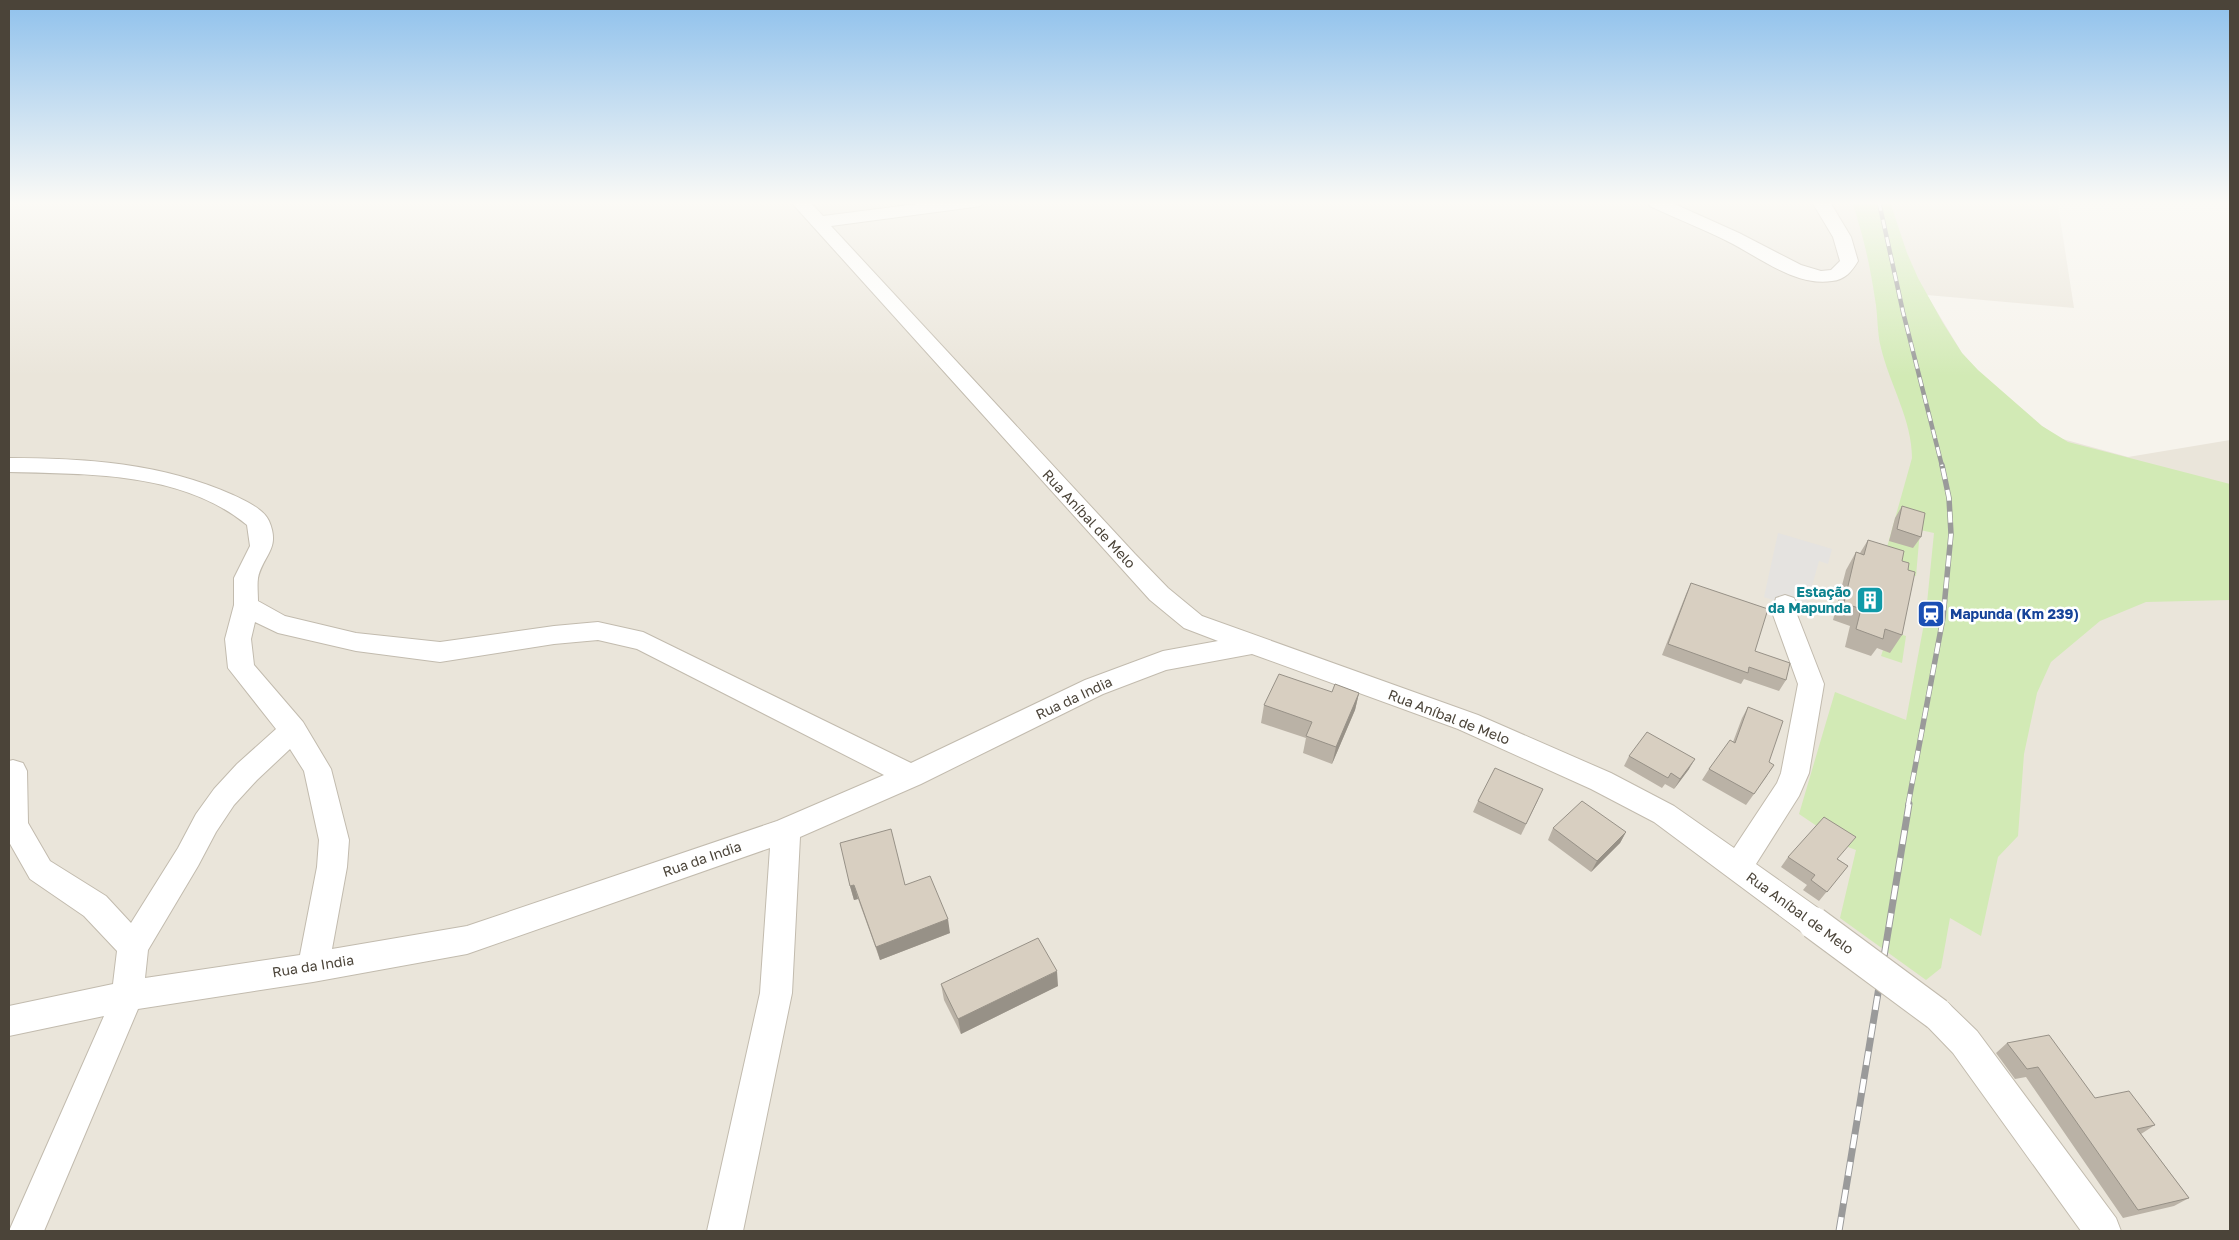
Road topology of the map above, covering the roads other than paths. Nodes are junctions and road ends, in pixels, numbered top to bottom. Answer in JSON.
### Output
{"nodes":[{"id":1,"x":854,"y":260,"type":"edge"},
{"id":2,"x":1779,"y":260,"type":"edge"},
{"id":3,"x":1849,"y":260,"type":"edge"},
{"id":4,"x":9,"y":465,"type":"edge"},
{"id":5,"x":1785,"y":604,"type":"dead end"},
{"id":6,"x":246,"y":605,"type":"junction"},
{"id":7,"x":1253,"y":644,"type":"junction"},
{"id":8,"x":293,"y":730,"type":"junction"},
{"id":9,"x":13,"y":771,"type":"dead end"},
{"id":10,"x":911,"y":776,"type":"junction"},
{"id":11,"x":786,"y":830,"type":"junction"},
{"id":12,"x":1738,"y":867,"type":"junction"},
{"id":13,"x":133,"y":947,"type":"junction"},
{"id":14,"x":313,"y":967,"type":"junction"},
{"id":15,"x":127,"y":996,"type":"junction"},
{"id":16,"x":9,"y":1021,"type":"edge"},
{"id":17,"x":730,"y":1229,"type":"edge"},
{"id":18,"x":26,"y":1231,"type":"edge"},
{"id":19,"x":2103,"y":1231,"type":"edge"}],
"edges":[{"from":1,"to":7,"type":"street","name":"Rua Aníbal de Melo"},
{"from":2,"to":3,"type":"street"},
{"from":4,"to":6,"type":"street"},
{"from":5,"to":12,"type":"street"},
{"from":6,"to":8,"type":"street"},
{"from":6,"to":10,"type":"street"},
{"from":7,"to":10,"type":"street","name":"Rua da India"},
{"from":7,"to":12,"type":"street","name":"Rua Aníbal de Melo"},
{"from":8,"to":13,"type":"street"},
{"from":8,"to":14,"type":"street"},
{"from":9,"to":13,"type":"street"},
{"from":10,"to":11,"type":"street","name":"Rua da India"},
{"from":11,"to":14,"type":"street","name":"Rua da India"},
{"from":11,"to":17,"type":"street"},
{"from":12,"to":19,"type":"street","name":"Rua Aníbal de Melo","bridge":true},
{"from":13,"to":15,"type":"street"},
{"from":14,"to":15,"type":"street","name":"Rua da India"},
{"from":15,"to":16,"type":"street","name":"Rua da India"},
{"from":15,"to":18,"type":"street"}]}
